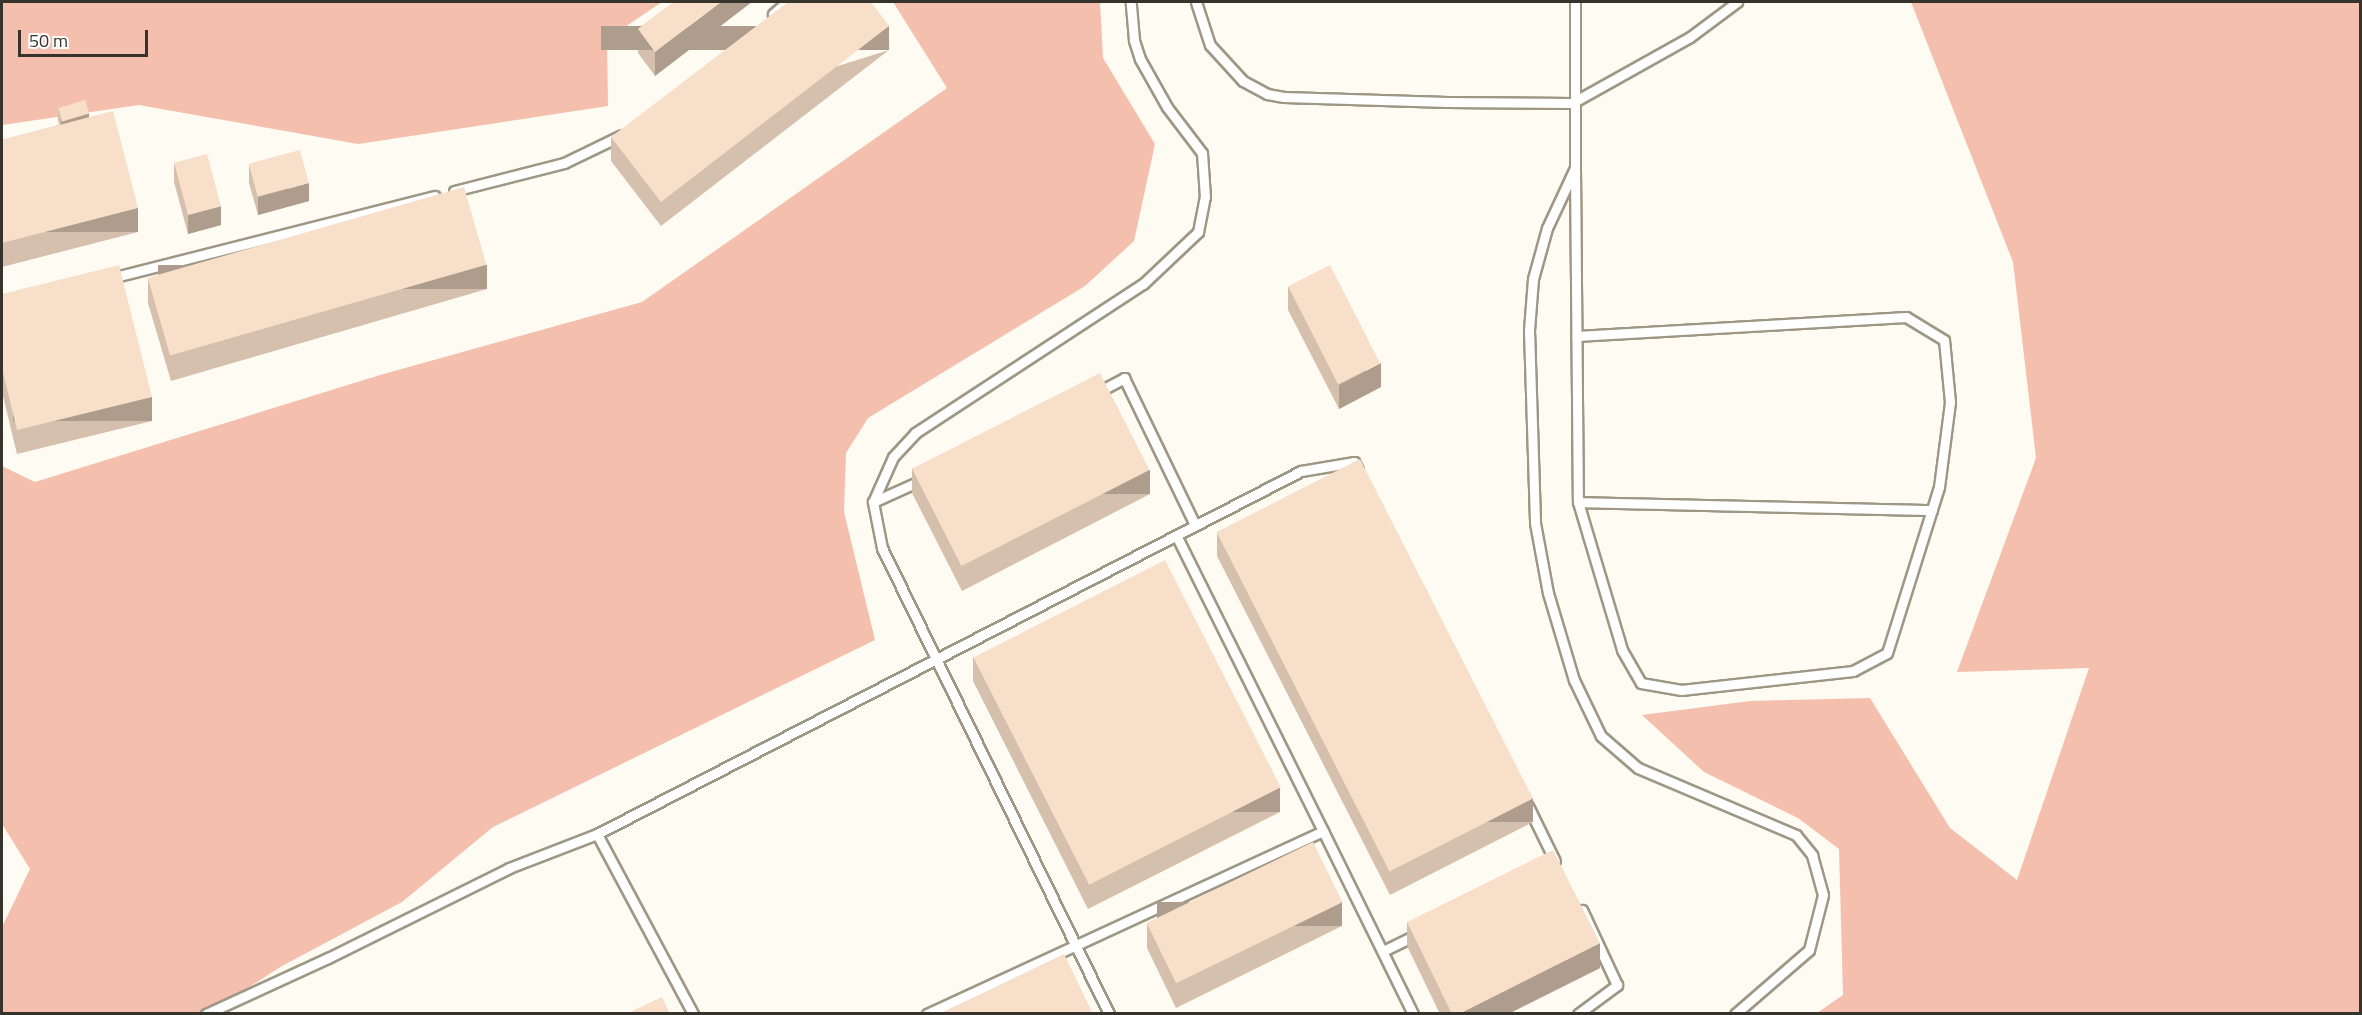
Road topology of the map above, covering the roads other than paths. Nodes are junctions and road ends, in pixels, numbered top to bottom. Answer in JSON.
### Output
{"nodes":[{"id":1,"x":787,"y":2,"type":"edge"},
{"id":2,"x":1131,"y":2,"type":"edge"},
{"id":3,"x":1196,"y":2,"type":"edge"},
{"id":4,"x":1575,"y":2,"type":"edge"},
{"id":5,"x":1737,"y":2,"type":"edge"},
{"id":6,"x":760,"y":25,"type":"edge"},
{"id":7,"x":1572,"y":103,"type":"junction"},
{"id":8,"x":634,"y":127,"type":"edge"},
{"id":9,"x":1575,"y":168,"type":"junction"},
{"id":10,"x":105,"y":280,"type":"edge"},
{"id":11,"x":1577,"y":336,"type":"junction"},
{"id":12,"x":1084,"y":399,"type":"edge"},
{"id":13,"x":934,"y":474,"type":"edge"},
{"id":14,"x":1364,"y":483,"type":"edge"},
{"id":15,"x":873,"y":502,"type":"junction"},
{"id":16,"x":1578,"y":502,"type":"junction"},
{"id":17,"x":1932,"y":510,"type":"junction"},
{"id":18,"x":1195,"y":525,"type":"junction"},
{"id":19,"x":1176,"y":535,"type":"junction"},
{"id":20,"x":937,"y":658,"type":"junction"},
{"id":21,"x":1520,"y":792,"type":"edge"},
{"id":22,"x":1323,"y":831,"type":"junction"},
{"id":23,"x":597,"y":834,"type":"junction"},
{"id":24,"x":1557,"y":865,"type":"junction"},
{"id":25,"x":1547,"y":870,"type":"edge"},
{"id":26,"x":1562,"y":875,"type":"edge"},
{"id":27,"x":1579,"y":904,"type":"edge"},
{"id":28,"x":1424,"y":931,"type":"edge"},
{"id":29,"x":1076,"y":943,"type":"junction"},
{"id":30,"x":1383,"y":951,"type":"junction"},
{"id":31,"x":206,"y":1014,"type":"edge"},
{"id":32,"x":693,"y":1014,"type":"edge"},
{"id":33,"x":927,"y":1014,"type":"edge"},
{"id":34,"x":1109,"y":1014,"type":"edge"},
{"id":35,"x":1413,"y":1014,"type":"edge"},
{"id":36,"x":1578,"y":1014,"type":"edge"},
{"id":37,"x":1735,"y":1014,"type":"edge"}],
"edges":[{"from":1,"to":6,"type":"lane"},
{"from":2,"to":15,"type":"lane"},
{"from":3,"to":7,"type":"lane"},
{"from":4,"to":7,"type":"lane"},
{"from":5,"to":7,"type":"lane"},
{"from":7,"to":9,"type":"lane"},
{"from":8,"to":10,"type":"lane"},
{"from":9,"to":11,"type":"lane"},
{"from":9,"to":37,"type":"lane"},
{"from":11,"to":16,"type":"lane"},
{"from":11,"to":17,"type":"lane"},
{"from":12,"to":18,"type":"lane"},
{"from":13,"to":15,"type":"lane"},
{"from":14,"to":18,"type":"lane"},
{"from":15,"to":20,"type":"lane"},
{"from":16,"to":17,"type":"lane"},
{"from":16,"to":17,"type":"lane"},
{"from":18,"to":19,"type":"lane"},
{"from":19,"to":20,"type":"lane"},
{"from":19,"to":22,"type":"lane"},
{"from":20,"to":23,"type":"lane"},
{"from":20,"to":29,"type":"lane"},
{"from":21,"to":24,"type":"lane"},
{"from":22,"to":29,"type":"lane"},
{"from":22,"to":30,"type":"lane"},
{"from":23,"to":31,"type":"lane"},
{"from":23,"to":32,"type":"lane"},
{"from":24,"to":25,"type":"lane"},
{"from":24,"to":26,"type":"lane"},
{"from":27,"to":36,"type":"lane"},
{"from":28,"to":30,"type":"lane"},
{"from":29,"to":33,"type":"lane"},
{"from":29,"to":34,"type":"lane"},
{"from":30,"to":35,"type":"lane"}]}
